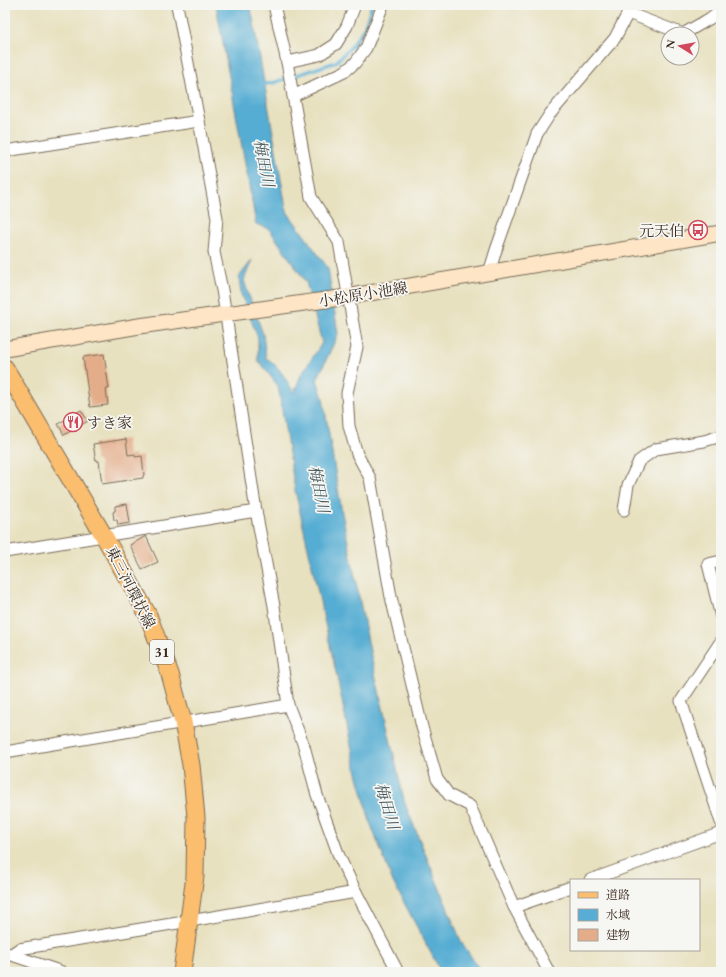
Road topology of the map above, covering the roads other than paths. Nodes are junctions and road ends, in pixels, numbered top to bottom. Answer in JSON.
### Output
{"nodes":[{"id":1,"x":176,"y":5,"type":"edge"},
{"id":2,"x":274,"y":5,"type":"edge"},
{"id":3,"x":355,"y":5,"type":"edge"},
{"id":4,"x":383,"y":5,"type":"edge"},
{"id":5,"x":628,"y":9,"type":"edge"},
{"id":6,"x":721,"y":10,"type":"edge"},
{"id":7,"x":288,"y":71,"type":"junction"},
{"id":8,"x":293,"y":96,"type":"junction"},
{"id":9,"x":200,"y":121,"type":"junction"},
{"id":10,"x":5,"y":151,"type":"edge"},
{"id":11,"x":721,"y":233,"type":"edge"},
{"id":12,"x":489,"y":273,"type":"junction"},
{"id":13,"x":344,"y":298,"type":"junction"},
{"id":14,"x":230,"y":314,"type":"junction"},
{"id":15,"x":5,"y":349,"type":"edge"},
{"id":16,"x":5,"y":368,"type":"edge"},
{"id":17,"x":721,"y":436,"type":"edge"},
{"id":18,"x":624,"y":510,"type":"dead end"},
{"id":19,"x":256,"y":511,"type":"junction"},
{"id":20,"x":104,"y":536,"type":"junction"},
{"id":21,"x":5,"y":552,"type":"edge"},
{"id":22,"x":721,"y":561,"type":"edge"},
{"id":23,"x":721,"y":617,"type":"edge"},
{"id":24,"x":721,"y":641,"type":"edge"},
{"id":25,"x":288,"y":705,"type":"junction"},
{"id":26,"x":183,"y":722,"type":"junction"},
{"id":27,"x":5,"y":752,"type":"edge"},
{"id":28,"x":721,"y":822,"type":"edge"},
{"id":29,"x":721,"y":833,"type":"edge"},
{"id":30,"x":593,"y":879,"type":"edge"},
{"id":31,"x":570,"y":887,"type":"edge"},
{"id":32,"x":356,"y":892,"type":"junction"},
{"id":33,"x":514,"y":907,"type":"junction"},
{"id":34,"x":190,"y":921,"type":"junction"},
{"id":35,"x":7,"y":954,"type":"edge"},
{"id":36,"x":62,"y":972,"type":"edge"},
{"id":37,"x":182,"y":972,"type":"edge"},
{"id":38,"x":398,"y":972,"type":"edge"},
{"id":39,"x":549,"y":972,"type":"edge"}],
"edges":[{"from":1,"to":9,"type":"street"},
{"from":2,"to":7,"type":"street"},
{"from":3,"to":7,"type":"street"},
{"from":4,"to":8,"type":"street"},
{"from":5,"to":6,"type":"street"},
{"from":5,"to":12,"type":"street"},
{"from":7,"to":8,"type":"street"},
{"from":8,"to":13,"type":"street"},
{"from":9,"to":10,"type":"street"},
{"from":9,"to":14,"type":"street"},
{"from":11,"to":12,"type":"main road","name":"小松原小池線"},
{"from":12,"to":13,"type":"main road","name":"小松原小池線"},
{"from":13,"to":14,"type":"main road","name":"小松原小池線"},
{"from":13,"to":33,"type":"street"},
{"from":14,"to":15,"type":"main road","name":"小松原小池線"},
{"from":14,"to":19,"type":"street"},
{"from":16,"to":20,"type":"main road","name":"東三河環状線","number":"31"},
{"from":17,"to":18,"type":"street"},
{"from":19,"to":20,"type":"street"},
{"from":19,"to":25,"type":"street"},
{"from":20,"to":21,"type":"street"},
{"from":20,"to":26,"type":"main road","name":"東三河環状線","number":"31"},
{"from":22,"to":23,"type":"street"},
{"from":24,"to":28,"type":"street"},
{"from":25,"to":26,"type":"street"},
{"from":25,"to":32,"type":"street"},
{"from":26,"to":27,"type":"street"},
{"from":26,"to":34,"type":"main road","name":"東三河環状線","number":"31"},
{"from":29,"to":30,"type":"street"},
{"from":31,"to":33,"type":"street"},
{"from":32,"to":34,"type":"street"},
{"from":32,"to":38,"type":"street"},
{"from":33,"to":39,"type":"street"},
{"from":34,"to":35,"type":"street"},
{"from":34,"to":37,"type":"main road","name":"東三河環状線","number":"31"},
{"from":35,"to":36,"type":"street"}]}
